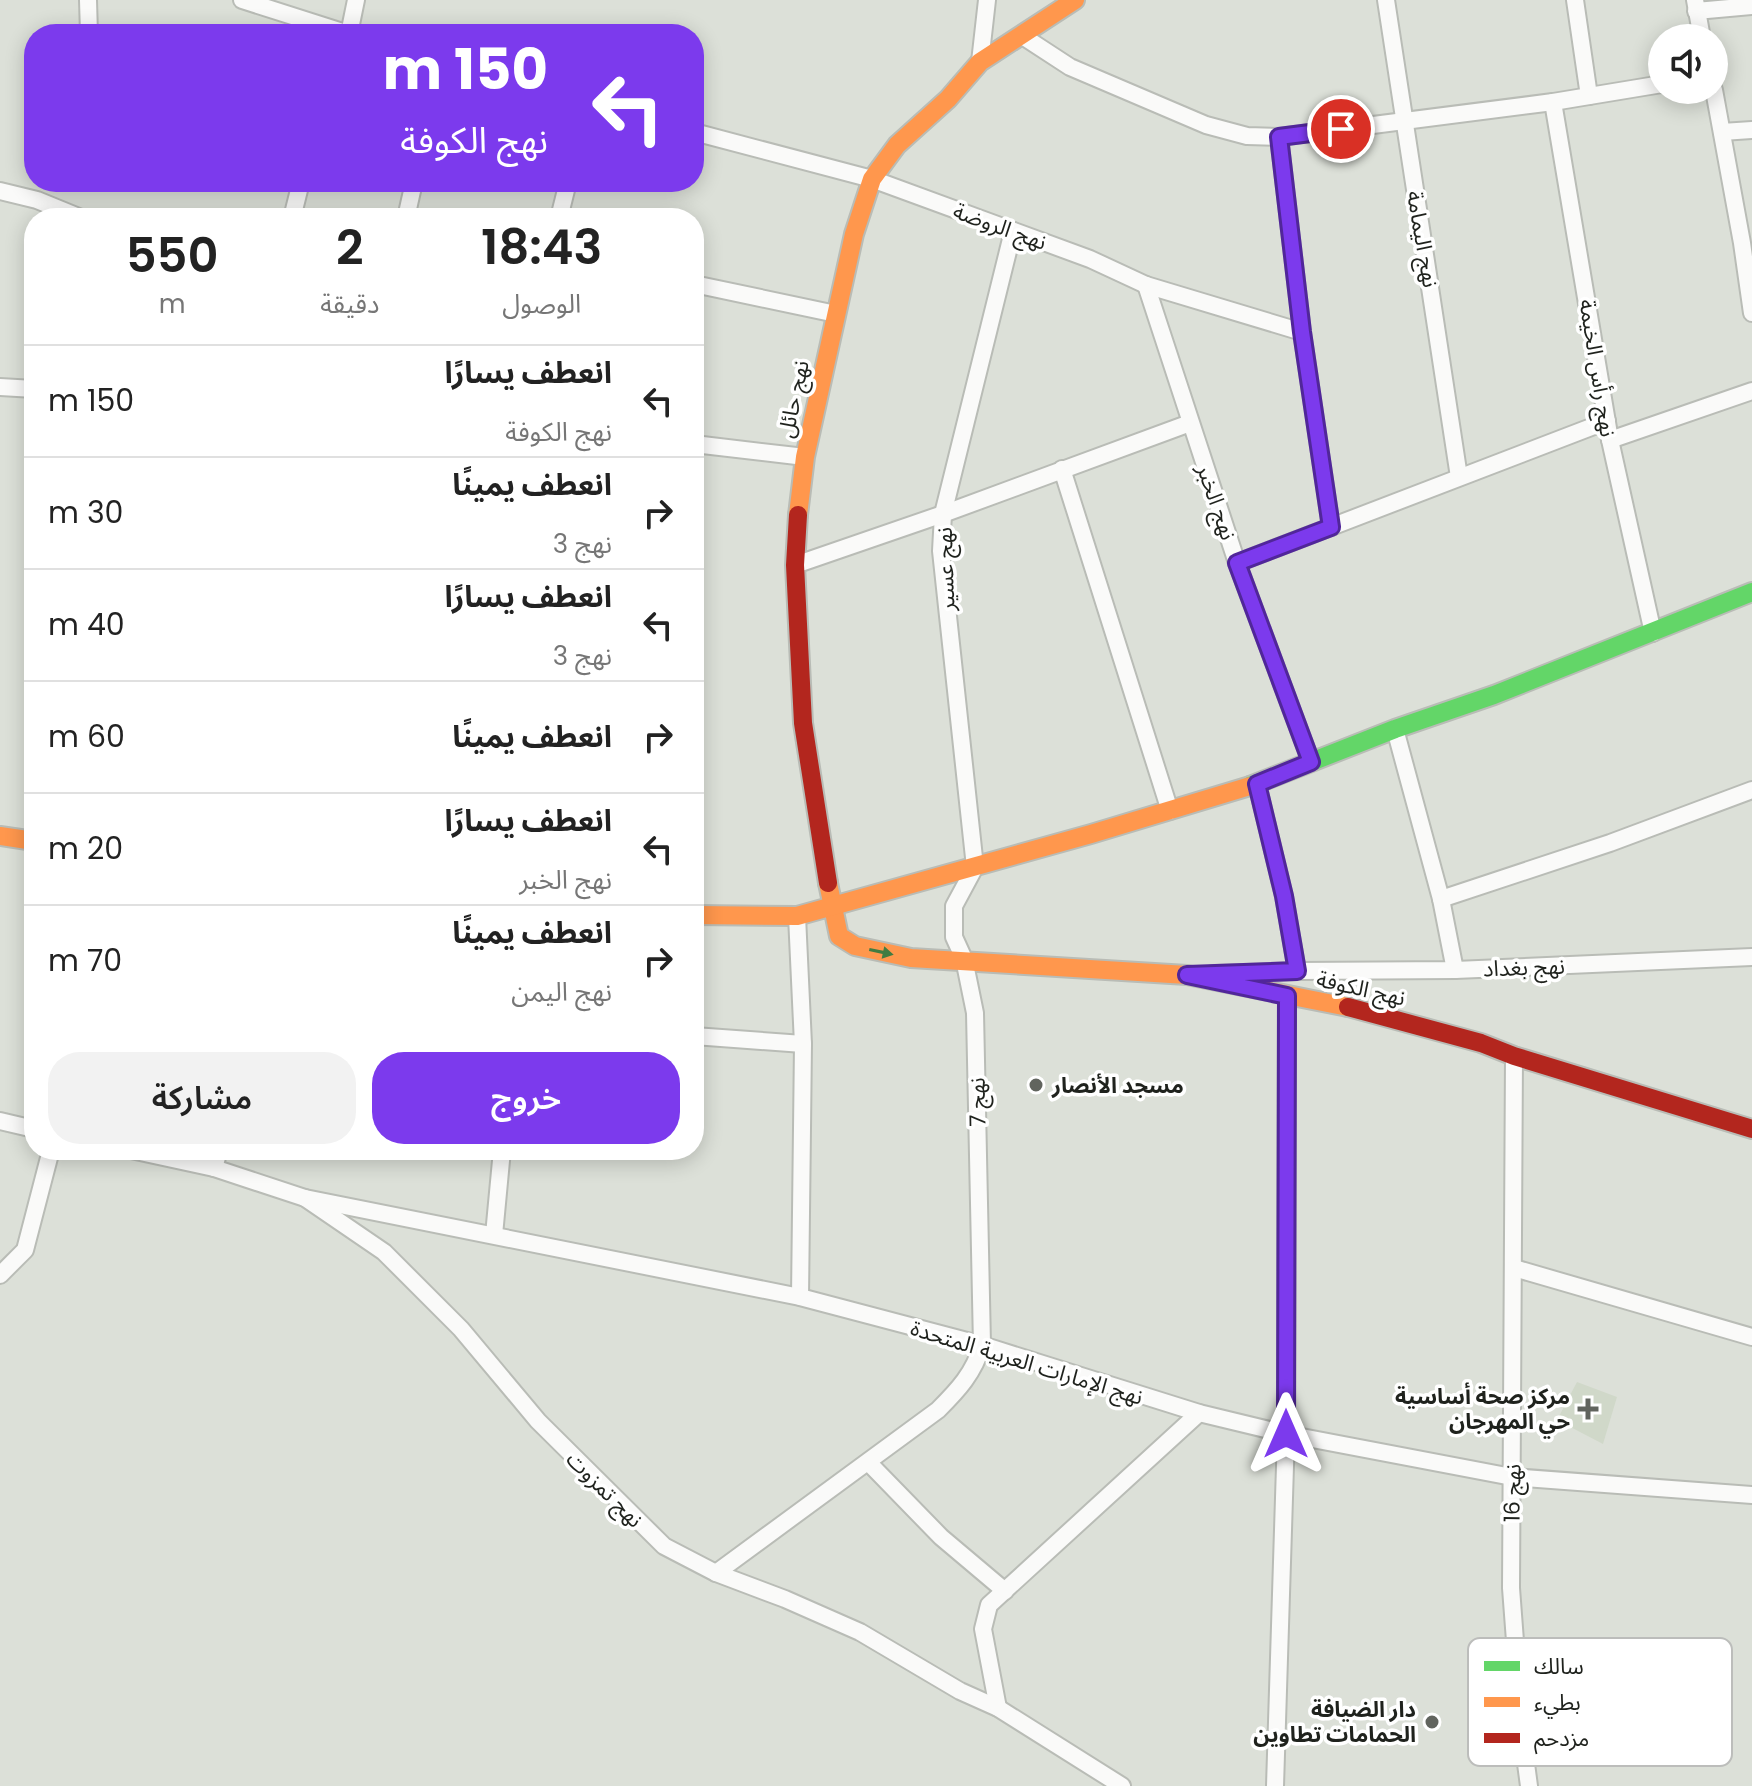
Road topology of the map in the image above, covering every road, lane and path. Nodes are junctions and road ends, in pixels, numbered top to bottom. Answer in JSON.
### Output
{"nodes":[{"id":1,"x":88,"y":0,"type":"edge"},
{"id":2,"x":242,"y":0,"type":"edge"},
{"id":3,"x":356,"y":0,"type":"edge"},
{"id":4,"x":987,"y":0,"type":"edge"},
{"id":5,"x":1075,"y":0,"type":"edge"},
{"id":6,"x":1386,"y":0,"type":"edge"},
{"id":7,"x":1575,"y":0,"type":"edge"},
{"id":8,"x":1696,"y":5,"type":"edge"},
{"id":9,"x":1752,"y":6,"type":"edge"},
{"id":10,"x":89,"y":24,"type":"edge"},
{"id":11,"x":318,"y":24,"type":"edge"},
{"id":12,"x":351,"y":24,"type":"edge"},
{"id":13,"x":1021,"y":35,"type":"junction"},
{"id":14,"x":980,"y":62,"type":"junction"},
{"id":15,"x":1648,"y":86,"type":"edge"},
{"id":16,"x":1589,"y":96,"type":"junction"},
{"id":17,"x":1553,"y":102,"type":"junction"},
{"id":18,"x":1717,"y":104,"type":"edge"},
{"id":19,"x":1403,"y":121,"type":"junction"},
{"id":20,"x":1752,"y":130,"type":"edge"},
{"id":21,"x":1722,"y":132,"type":"junction"},
{"id":22,"x":704,"y":135,"type":"edge"},
{"id":23,"x":1279,"y":137,"type":"junction"},
{"id":24,"x":872,"y":179,"type":"junction"},
{"id":25,"x":0,"y":191,"type":"edge"},
{"id":26,"x":57,"y":208,"type":"edge"},
{"id":27,"x":1013,"y":231,"type":"junction"},
{"id":28,"x":1146,"y":285,"type":"junction"},
{"id":29,"x":704,"y":286,"type":"edge"},
{"id":30,"x":1752,"y":313,"type":"edge"},
{"id":31,"x":836,"y":314,"type":"junction"},
{"id":32,"x":1302,"y":332,"type":"junction"},
{"id":33,"x":0,"y":387,"type":"edge"},
{"id":34,"x":24,"y":388,"type":"edge"},
{"id":35,"x":1752,"y":391,"type":"edge"},
{"id":36,"x":1607,"y":421,"type":"junction"},
{"id":37,"x":1190,"y":423,"type":"junction"},
{"id":38,"x":1610,"y":440,"type":"junction"},
{"id":39,"x":704,"y":445,"type":"edge"},
{"id":40,"x":805,"y":457,"type":"junction"},
{"id":41,"x":1062,"y":469,"type":"junction"},
{"id":42,"x":1459,"y":477,"type":"junction"},
{"id":43,"x":943,"y":514,"type":"junction"},
{"id":44,"x":1331,"y":527,"type":"junction"},
{"id":45,"x":1237,"y":563,"type":"junction"},
{"id":46,"x":795,"y":565,"type":"junction"},
{"id":47,"x":1752,"y":592,"type":"edge"},
{"id":48,"x":1653,"y":633,"type":"junction"},
{"id":49,"x":1395,"y":729,"type":"junction"},
{"id":50,"x":1311,"y":762,"type":"junction"},
{"id":51,"x":1257,"y":784,"type":"junction"},
{"id":52,"x":1752,"y":790,"type":"edge"},
{"id":53,"x":1170,"y":811,"type":"junction"},
{"id":54,"x":0,"y":836,"type":"edge"},
{"id":55,"x":24,"y":840,"type":"edge"},
{"id":56,"x":975,"y":867,"type":"junction"},
{"id":57,"x":1441,"y":899,"type":"junction"},
{"id":58,"x":831,"y":905,"type":"junction"},
{"id":59,"x":704,"y":915,"type":"edge"},
{"id":60,"x":797,"y":916,"type":"junction"},
{"id":61,"x":1752,"y":957,"type":"edge"},
{"id":62,"x":964,"y":959,"type":"junction"},
{"id":63,"x":1455,"y":970,"type":"junction"},
{"id":64,"x":1297,"y":971,"type":"junction"},
{"id":65,"x":1187,"y":975,"type":"junction"},
{"id":66,"x":1287,"y":996,"type":"junction"},
{"id":67,"x":704,"y":1037,"type":"edge"},
{"id":68,"x":803,"y":1044,"type":"junction"},
{"id":69,"x":1514,"y":1056,"type":"junction"},
{"id":70,"x":0,"y":1121,"type":"edge"},
{"id":71,"x":24,"y":1127,"type":"edge"},
{"id":72,"x":1752,"y":1129,"type":"edge"},
{"id":73,"x":48,"y":1160,"type":"edge"},
{"id":74,"x":177,"y":1160,"type":"edge"},
{"id":75,"x":216,"y":1160,"type":"edge"},
{"id":76,"x":501,"y":1160,"type":"edge"},
{"id":77,"x":214,"y":1168,"type":"junction"},
{"id":78,"x":305,"y":1198,"type":"junction"},
{"id":79,"x":494,"y":1235,"type":"junction"},
{"id":80,"x":1514,"y":1268,"type":"junction"},
{"id":81,"x":1,"y":1275,"type":"edge"},
{"id":82,"x":800,"y":1297,"type":"junction"},
{"id":83,"x":1752,"y":1337,"type":"edge"},
{"id":84,"x":982,"y":1345,"type":"junction"},
{"id":85,"x":1199,"y":1413,"type":"junction"},
{"id":86,"x":1286,"y":1434,"type":"junction"},
{"id":87,"x":868,"y":1462,"type":"junction"},
{"id":88,"x":1512,"y":1477,"type":"junction"},
{"id":89,"x":1752,"y":1495,"type":"edge"},
{"id":90,"x":716,"y":1573,"type":"junction"},
{"id":91,"x":1005,"y":1591,"type":"junction"},
{"id":92,"x":1515,"y":1638,"type":"edge"},
{"id":93,"x":998,"y":1708,"type":"junction"},
{"id":94,"x":1526,"y":1766,"type":"edge"},
{"id":95,"x":1122,"y":1786,"type":"edge"},
{"id":96,"x":1275,"y":1786,"type":"edge"},
{"id":97,"x":1529,"y":1786,"type":"edge"}],
"edges":[{"from":1,"to":10,"type":"street"},
{"from":2,"to":11,"type":"street"},
{"from":3,"to":12,"type":"street"},
{"from":4,"to":14,"type":"street"},
{"from":5,"to":13,"type":"street","name":"نهج حائل"},
{"from":6,"to":19,"type":"street","name":"نهج اليمامة"},
{"from":7,"to":16,"type":"street"},
{"from":8,"to":9,"type":"street"},
{"from":13,"to":14,"type":"street","name":"نهج حائل"},
{"from":13,"to":23,"type":"street"},
{"from":14,"to":24,"type":"street","name":"نهج حائل"},
{"from":15,"to":16,"type":"street"},
{"from":16,"to":17,"type":"street"},
{"from":17,"to":19,"type":"street"},
{"from":17,"to":36,"type":"street","name":"نهج رأس الخيمة"},
{"from":18,"to":21,"type":"street"},
{"from":19,"to":23,"type":"street"},
{"from":19,"to":42,"type":"street","name":"نهج اليمامة"},
{"from":20,"to":21,"type":"street"},
{"from":21,"to":30,"type":"street"},
{"from":22,"to":24,"type":"street","name":"نهج الروضة"},
{"from":23,"to":32,"type":"street"},
{"from":24,"to":27,"type":"street","name":"نهج الروضة"},
{"from":24,"to":31,"type":"street","name":"نهج حائل"},
{"from":25,"to":26,"type":"street"},
{"from":27,"to":28,"type":"street","name":"نهج الروضة"},
{"from":27,"to":43,"type":"street","name":"نهج عسير"},
{"from":28,"to":32,"type":"street","name":"نهج الروضة"},
{"from":28,"to":37,"type":"street","name":"نهج الخبر"},
{"from":29,"to":31,"type":"street"},
{"from":31,"to":40,"type":"street","name":"نهج حائل"},
{"from":32,"to":44,"type":"street"},
{"from":33,"to":34,"type":"street"},
{"from":35,"to":38,"type":"street"},
{"from":36,"to":38,"type":"street","name":"نهج رأس الخيمة"},
{"from":36,"to":42,"type":"street"},
{"from":37,"to":41,"type":"street"},
{"from":37,"to":45,"type":"street","name":"نهج الخبر"},
{"from":38,"to":48,"type":"street","name":"نهج رأس الخيمة"},
{"from":39,"to":40,"type":"street"},
{"from":40,"to":46,"type":"street","name":"نهج حائل"},
{"from":41,"to":43,"type":"street"},
{"from":41,"to":53,"type":"street"},
{"from":42,"to":44,"type":"street"},
{"from":43,"to":46,"type":"street"},
{"from":43,"to":56,"type":"street","name":"نهج عسير"},
{"from":44,"to":45,"type":"street"},
{"from":45,"to":50,"type":"street","name":"نهج الخبر"},
{"from":46,"to":58,"type":"street","name":"نهج حائل"},
{"from":47,"to":48,"type":"street"},
{"from":48,"to":49,"type":"street"},
{"from":49,"to":50,"type":"street"},
{"from":49,"to":57,"type":"street"},
{"from":50,"to":51,"type":"street"},
{"from":51,"to":53,"type":"street"},
{"from":51,"to":64,"type":"street"},
{"from":52,"to":57,"type":"street"},
{"from":53,"to":56,"type":"street"},
{"from":54,"to":55,"type":"street"},
{"from":56,"to":58,"type":"street"},
{"from":56,"to":62,"type":"street","name":"نهج 7"},
{"from":57,"to":63,"type":"street"},
{"from":58,"to":60,"type":"street"},
{"from":58,"to":62,"type":"street","name":"نهج الكوفة","one_way":true},
{"from":59,"to":60,"type":"street"},
{"from":60,"to":68,"type":"street"},
{"from":61,"to":63,"type":"street","name":"نهج بغداد"},
{"from":62,"to":65,"type":"street","name":"نهج الكوفة"},
{"from":62,"to":84,"type":"street","name":"نهج 7"},
{"from":63,"to":64,"type":"street","name":"نهج بغداد"},
{"from":64,"to":65,"type":"street","name":"نهج بغداد"},
{"from":65,"to":66,"type":"street","name":"نهج الكوفة"},
{"from":66,"to":69,"type":"street","name":"نهج الكوفة"},
{"from":66,"to":86,"type":"street"},
{"from":67,"to":68,"type":"street"},
{"from":68,"to":82,"type":"street"},
{"from":69,"to":72,"type":"street","name":"نهج الكوفة"},
{"from":69,"to":80,"type":"street","name":"نهج 16"},
{"from":70,"to":71,"type":"street"},
{"from":73,"to":81,"type":"street"},
{"from":74,"to":77,"type":"street","name":"نهج تمزوت"},
{"from":75,"to":77,"type":"street"},
{"from":76,"to":79,"type":"street"},
{"from":77,"to":78,"type":"street","name":"نهج تمزوت"},
{"from":78,"to":79,"type":"street","name":"نهج الإمارات العربية المتحدة"},
{"from":78,"to":90,"type":"street","name":"نهج تمزوت"},
{"from":79,"to":82,"type":"street","name":"نهج الإمارات العربية المتحدة"},
{"from":80,"to":83,"type":"street"},
{"from":80,"to":88,"type":"street","name":"نهج 16"},
{"from":82,"to":84,"type":"street","name":"نهج الإمارات العربية المتحدة"},
{"from":84,"to":85,"type":"street","name":"نهج الإمارات العربية المتحدة"},
{"from":84,"to":87,"type":"street"},
{"from":85,"to":86,"type":"street","name":"نهج الإمارات العربية المتحدة"},
{"from":85,"to":91,"type":"street"},
{"from":86,"to":88,"type":"street","name":"نهج الإمارات العربية المتحدة"},
{"from":86,"to":96,"type":"street"},
{"from":87,"to":90,"type":"street"},
{"from":87,"to":91,"type":"street"},
{"from":88,"to":89,"type":"street","name":"نهج الإمارات العربية المتحدة"},
{"from":88,"to":92,"type":"street","name":"نهج 16"},
{"from":90,"to":93,"type":"street","name":"نهج تمزوت"},
{"from":91,"to":93,"type":"street"},
{"from":93,"to":95,"type":"street","name":"نهج تمزوت"},
{"from":94,"to":97,"type":"street","name":"نهج 16"}]}
